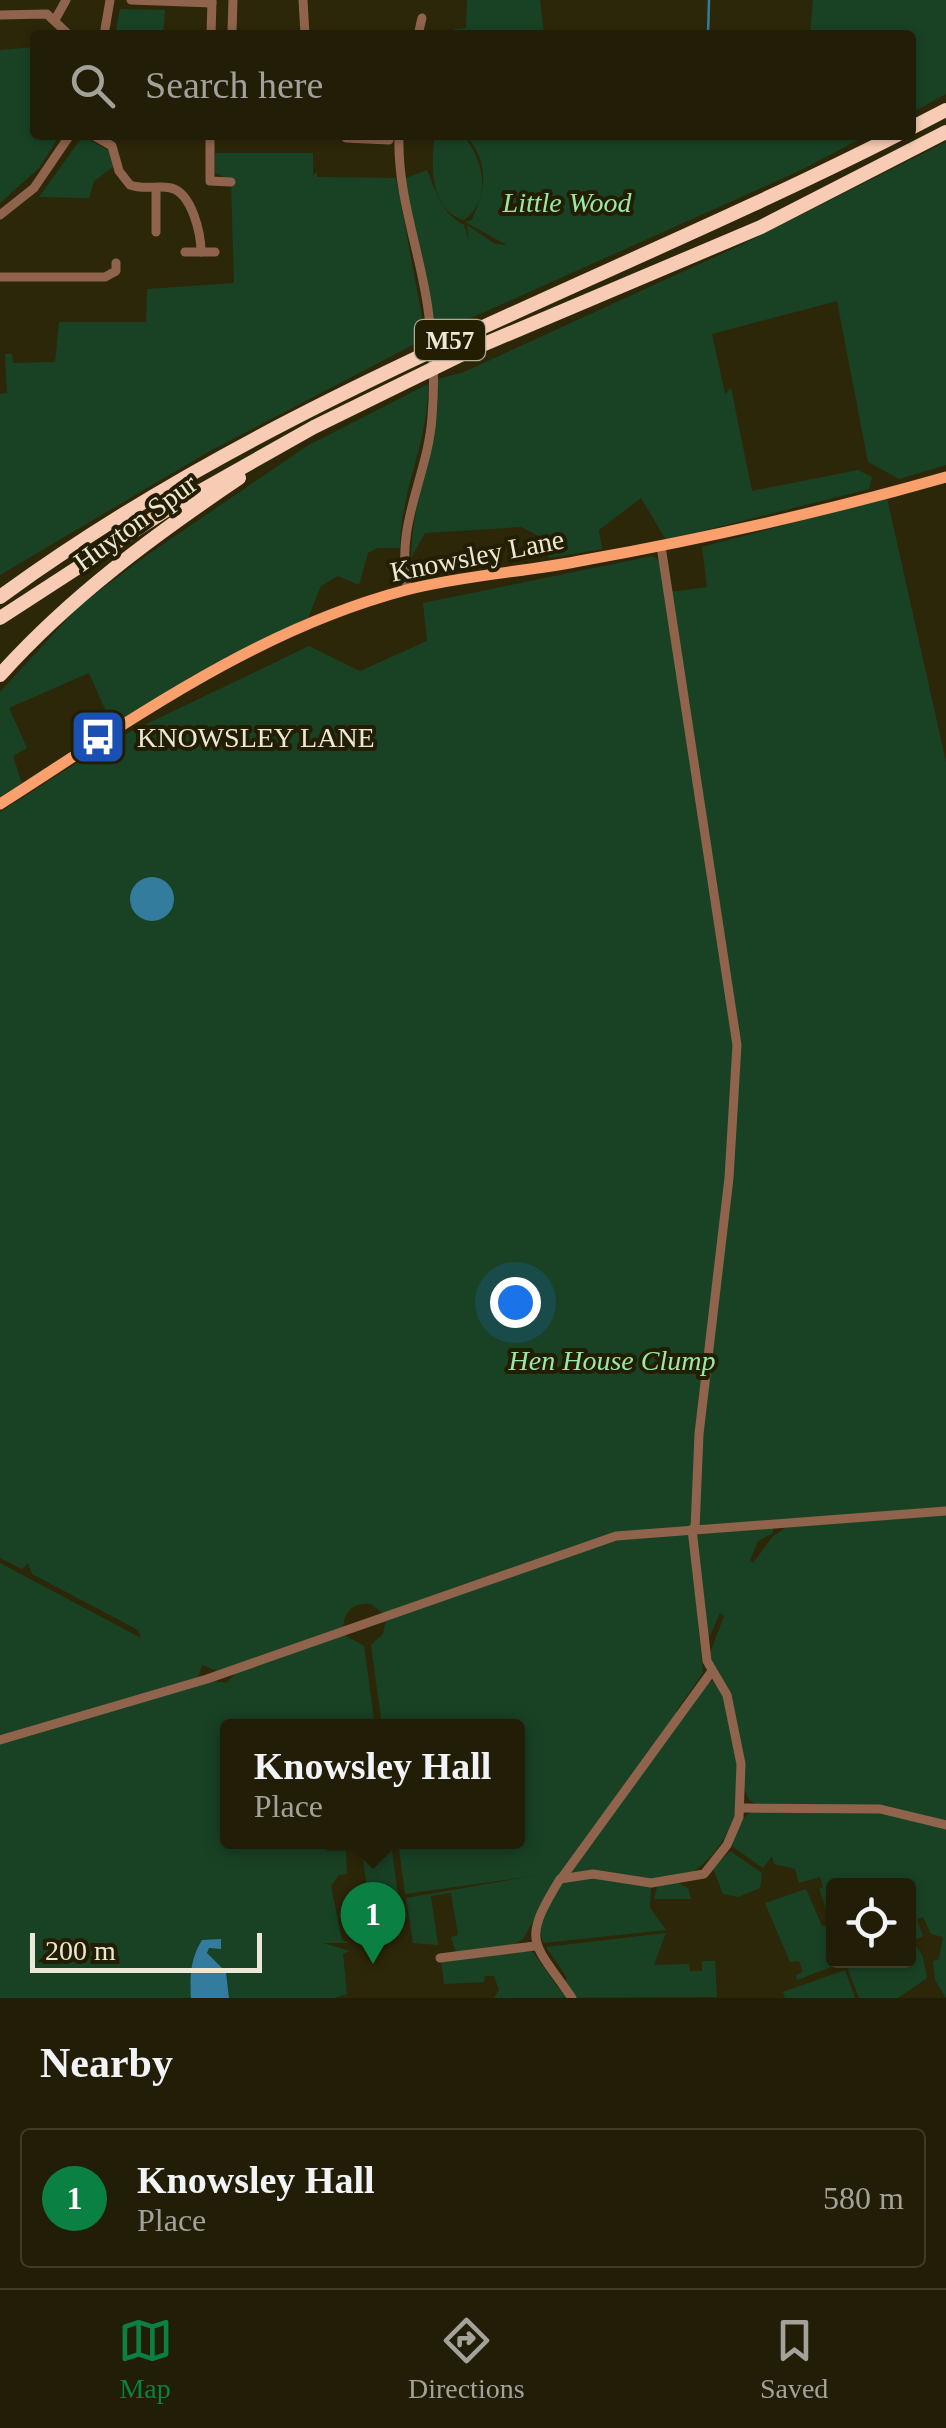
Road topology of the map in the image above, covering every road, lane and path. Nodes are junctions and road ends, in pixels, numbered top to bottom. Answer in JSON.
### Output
{"nodes":[{"id":1,"x":66,"y":0,"type":"edge"},
{"id":2,"x":110,"y":0,"type":"edge"},
{"id":3,"x":131,"y":0,"type":"edge"},
{"id":4,"x":232,"y":0,"type":"edge"},
{"id":5,"x":304,"y":0,"type":"edge"},
{"id":6,"x":212,"y":2,"type":"edge"},
{"id":7,"x":0,"y":15,"type":"edge"},
{"id":8,"x":56,"y":18,"type":"junction"},
{"id":9,"x":422,"y":18,"type":"dead end"},
{"id":10,"x":65,"y":30,"type":"edge"},
{"id":11,"x":105,"y":30,"type":"edge"},
{"id":12,"x":212,"y":30,"type":"edge"},
{"id":13,"x":232,"y":30,"type":"edge"},
{"id":14,"x":305,"y":30,"type":"edge"},
{"id":15,"x":419,"y":30,"type":"edge"},
{"id":16,"x":946,"y":110,"type":"edge"},
{"id":17,"x":916,"y":125,"type":"edge"},
{"id":18,"x":946,"y":132,"type":"edge"},
{"id":19,"x":67,"y":140,"type":"edge"},
{"id":20,"x":102,"y":140,"type":"edge"},
{"id":21,"x":210,"y":140,"type":"edge"},
{"id":22,"x":394,"y":140,"type":"edge"},
{"id":23,"x":887,"y":140,"type":"edge"},
{"id":24,"x":231,"y":182,"type":"dead end"},
{"id":25,"x":156,"y":188,"type":"junction"},
{"id":26,"x":0,"y":215,"type":"edge"},
{"id":27,"x":159,"y":226,"type":"dead end"},
{"id":28,"x":186,"y":252,"type":"dead end"},
{"id":29,"x":200,"y":252,"type":"junction"},
{"id":30,"x":215,"y":252,"type":"dead end"},
{"id":31,"x":116,"y":264,"type":"dead end"},
{"id":32,"x":0,"y":277,"type":"edge"},
{"id":33,"x":314,"y":427,"type":"junction"},
{"id":34,"x":946,"y":476,"type":"edge"},
{"id":35,"x":660,"y":546,"type":"junction"},
{"id":36,"x":408,"y":590,"type":"junction"},
{"id":37,"x":0,"y":595,"type":"edge"},
{"id":38,"x":0,"y":618,"type":"edge"},
{"id":39,"x":0,"y":675,"type":"edge"},
{"id":40,"x":0,"y":804,"type":"edge"},
{"id":41,"x":946,"y":1511,"type":"edge"},
{"id":42,"x":694,"y":1529,"type":"junction"},
{"id":43,"x":712,"y":1671,"type":"junction"},
{"id":44,"x":0,"y":1740,"type":"edge"},
{"id":45,"x":742,"y":1808,"type":"junction"},
{"id":46,"x":946,"y":1825,"type":"edge"},
{"id":47,"x":560,"y":1879,"type":"junction"},
{"id":48,"x":536,"y":1946,"type":"junction"},
{"id":49,"x":440,"y":1958,"type":"dead end"},
{"id":50,"x":572,"y":1998,"type":"edge"}],
"edges":[{"from":1,"to":8,"type":"street"},
{"from":2,"to":11,"type":"street"},
{"from":3,"to":6,"type":"street"},
{"from":4,"to":13,"type":"street"},
{"from":5,"to":14,"type":"street"},
{"from":6,"to":12,"type":"street"},
{"from":7,"to":8,"type":"street"},
{"from":8,"to":10,"type":"street"},
{"from":9,"to":15,"type":"street"},
{"from":16,"to":17,"type":"highway"},
{"from":18,"to":33,"type":"highway","number":"M57"},
{"from":19,"to":26,"type":"street"},
{"from":20,"to":25,"type":"street"},
{"from":21,"to":24,"type":"street"},
{"from":22,"to":36,"type":"street"},
{"from":23,"to":37,"type":"highway","number":"M57"},
{"from":25,"to":27,"type":"street"},
{"from":25,"to":29,"type":"street"},
{"from":28,"to":29,"type":"street"},
{"from":29,"to":30,"type":"street"},
{"from":31,"to":32,"type":"street"},
{"from":33,"to":38,"type":"highway","number":"M57"},
{"from":33,"to":39,"type":"highway","name":"Huyton Spur","number":"M57"},
{"from":34,"to":35,"type":"main road","name":"Knowsley Lane"},
{"from":35,"to":36,"type":"main road","name":"Knowsley Lane"},
{"from":35,"to":42,"type":"street"},
{"from":36,"to":40,"type":"main road","name":"Knowsley Lane"},
{"from":41,"to":42,"type":"street"},
{"from":42,"to":43,"type":"street"},
{"from":42,"to":44,"type":"street"},
{"from":43,"to":45,"type":"street"},
{"from":43,"to":47,"type":"street"},
{"from":45,"to":46,"type":"street"},
{"from":45,"to":47,"type":"street"},
{"from":47,"to":48,"type":"street"},
{"from":48,"to":49,"type":"street"},
{"from":48,"to":50,"type":"street"}]}
